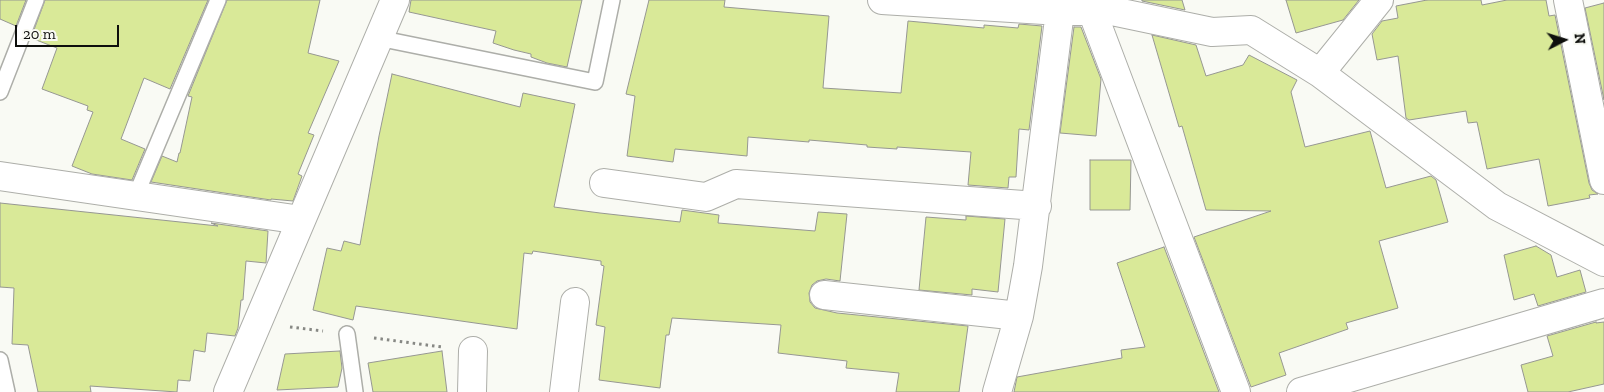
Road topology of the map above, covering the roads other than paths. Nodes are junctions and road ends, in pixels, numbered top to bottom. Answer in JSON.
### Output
{"nodes":[{"id":1,"x":36,"y":0,"type":"edge"},
{"id":2,"x":218,"y":0,"type":"edge"},
{"id":3,"x":395,"y":0,"type":"edge"},
{"id":4,"x":612,"y":0,"type":"edge"},
{"id":5,"x":882,"y":0,"type":"edge"},
{"id":6,"x":1379,"y":0,"type":"edge"},
{"id":7,"x":1568,"y":0,"type":"edge"},
{"id":8,"x":1060,"y":5,"type":"edge"},
{"id":9,"x":1092,"y":11,"type":"junction"},
{"id":10,"x":378,"y":38,"type":"junction"},
{"id":11,"x":1320,"y":73,"type":"junction"},
{"id":12,"x":0,"y":92,"type":"edge"},
{"id":13,"x":0,"y":176,"type":"edge"},
{"id":14,"x":1604,"y":180,"type":"edge"},
{"id":15,"x":604,"y":182,"type":"dead end"},
{"id":16,"x":136,"y":195,"type":"junction"},
{"id":17,"x":1037,"y":206,"type":"junction"},
{"id":18,"x":301,"y":220,"type":"junction"},
{"id":19,"x":1604,"y":262,"type":"edge"},
{"id":20,"x":824,"y":295,"type":"dead end"},
{"id":21,"x":575,"y":302,"type":"dead end"},
{"id":22,"x":1604,"y":303,"type":"edge"},
{"id":23,"x":1019,"y":316,"type":"junction"},
{"id":24,"x":347,"y":334,"type":"road end"},
{"id":25,"x":473,"y":351,"type":"road end"},
{"id":26,"x":0,"y":360,"type":"edge"},
{"id":27,"x":6,"y":392,"type":"edge"},
{"id":28,"x":228,"y":392,"type":"edge"},
{"id":29,"x":355,"y":392,"type":"edge"},
{"id":30,"x":472,"y":392,"type":"edge"},
{"id":31,"x":564,"y":392,"type":"edge"},
{"id":32,"x":996,"y":392,"type":"edge"},
{"id":33,"x":1236,"y":392,"type":"edge"},
{"id":34,"x":1301,"y":392,"type":"edge"}],
"edges":[{"from":1,"to":12,"type":"lane"},
{"from":2,"to":16,"type":"lane"},
{"from":3,"to":10,"type":"street"},
{"from":4,"to":10,"type":"lane"},
{"from":5,"to":8,"type":"street"},
{"from":6,"to":11,"type":"street"},
{"from":7,"to":14,"type":"street"},
{"from":8,"to":9,"type":"street"},
{"from":8,"to":17,"type":"street"},
{"from":9,"to":11,"type":"street"},
{"from":9,"to":33,"type":"street"},
{"from":10,"to":18,"type":"street"},
{"from":11,"to":19,"type":"street"},
{"from":13,"to":16,"type":"street"},
{"from":15,"to":17,"type":"street"},
{"from":16,"to":18,"type":"street"},
{"from":17,"to":23,"type":"street"},
{"from":18,"to":28,"type":"street"},
{"from":20,"to":23,"type":"street"},
{"from":21,"to":31,"type":"street"},
{"from":22,"to":34,"type":"street"},
{"from":23,"to":32,"type":"street"},
{"from":24,"to":29,"type":"lane"},
{"from":25,"to":30,"type":"street"},
{"from":26,"to":27,"type":"lane"}]}
